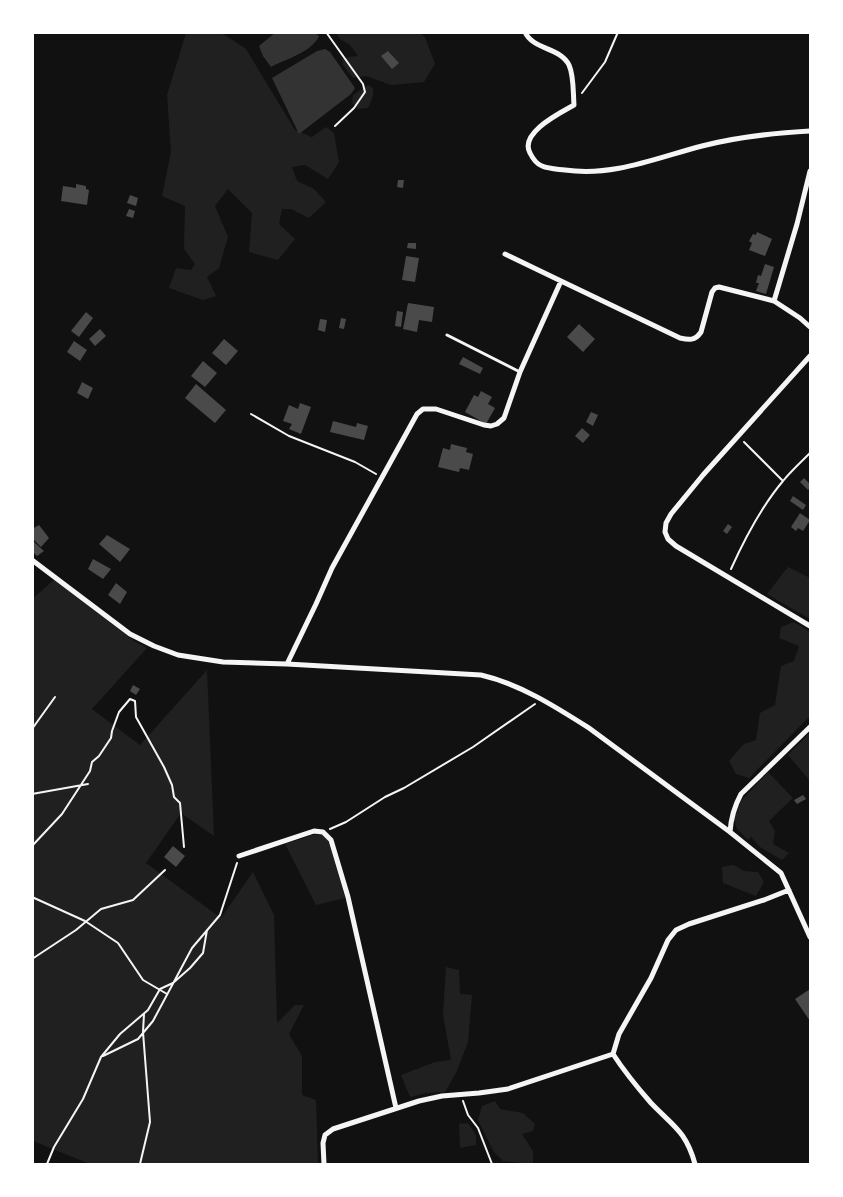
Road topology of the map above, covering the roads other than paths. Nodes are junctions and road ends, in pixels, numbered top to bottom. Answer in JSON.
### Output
{"nodes":[{"id":1,"x":525,"y":32,"type":"edge"},
{"id":2,"x":810,"y":131,"type":"edge"},
{"id":3,"x":810,"y":171,"type":"edge"},
{"id":4,"x":505,"y":254,"type":"dead end"},
{"id":5,"x":561,"y":281,"type":"junction"},
{"id":6,"x":774,"y":300,"type":"junction"},
{"id":7,"x":810,"y":328,"type":"edge"},
{"id":8,"x":447,"y":335,"type":"dead end"},
{"id":9,"x":810,"y":356,"type":"edge"},
{"id":10,"x":520,"y":372,"type":"junction"},
{"id":11,"x":32,"y":560,"type":"edge"},
{"id":12,"x":810,"y":626,"type":"edge"},
{"id":13,"x":286,"y":664,"type":"junction"},
{"id":14,"x":810,"y":727,"type":"edge"},
{"id":15,"x":730,"y":832,"type":"junction"},
{"id":16,"x":239,"y":856,"type":"road end"},
{"id":17,"x":789,"y":890,"type":"junction"},
{"id":18,"x":810,"y":937,"type":"edge"},
{"id":19,"x":613,"y":1054,"type":"junction"},
{"id":20,"x":396,"y":1108,"type":"junction"},
{"id":21,"x":324,"y":1164,"type":"edge"},
{"id":22,"x":695,"y":1164,"type":"edge"}],
"edges":[{"from":1,"to":2,"type":"street"},
{"from":3,"to":6,"type":"street"},
{"from":4,"to":5,"type":"street"},
{"from":5,"to":6,"type":"street"},
{"from":5,"to":10,"type":"street"},
{"from":6,"to":7,"type":"street"},
{"from":8,"to":10,"type":"lane"},
{"from":9,"to":12,"type":"street"},
{"from":10,"to":13,"type":"street"},
{"from":11,"to":13,"type":"street"},
{"from":13,"to":15,"type":"street"},
{"from":14,"to":15,"type":"street"},
{"from":15,"to":17,"type":"street"},
{"from":16,"to":20,"type":"street"},
{"from":17,"to":18,"type":"street"},
{"from":17,"to":19,"type":"street"},
{"from":19,"to":20,"type":"street"},
{"from":19,"to":22,"type":"street"},
{"from":20,"to":21,"type":"street"}]}
